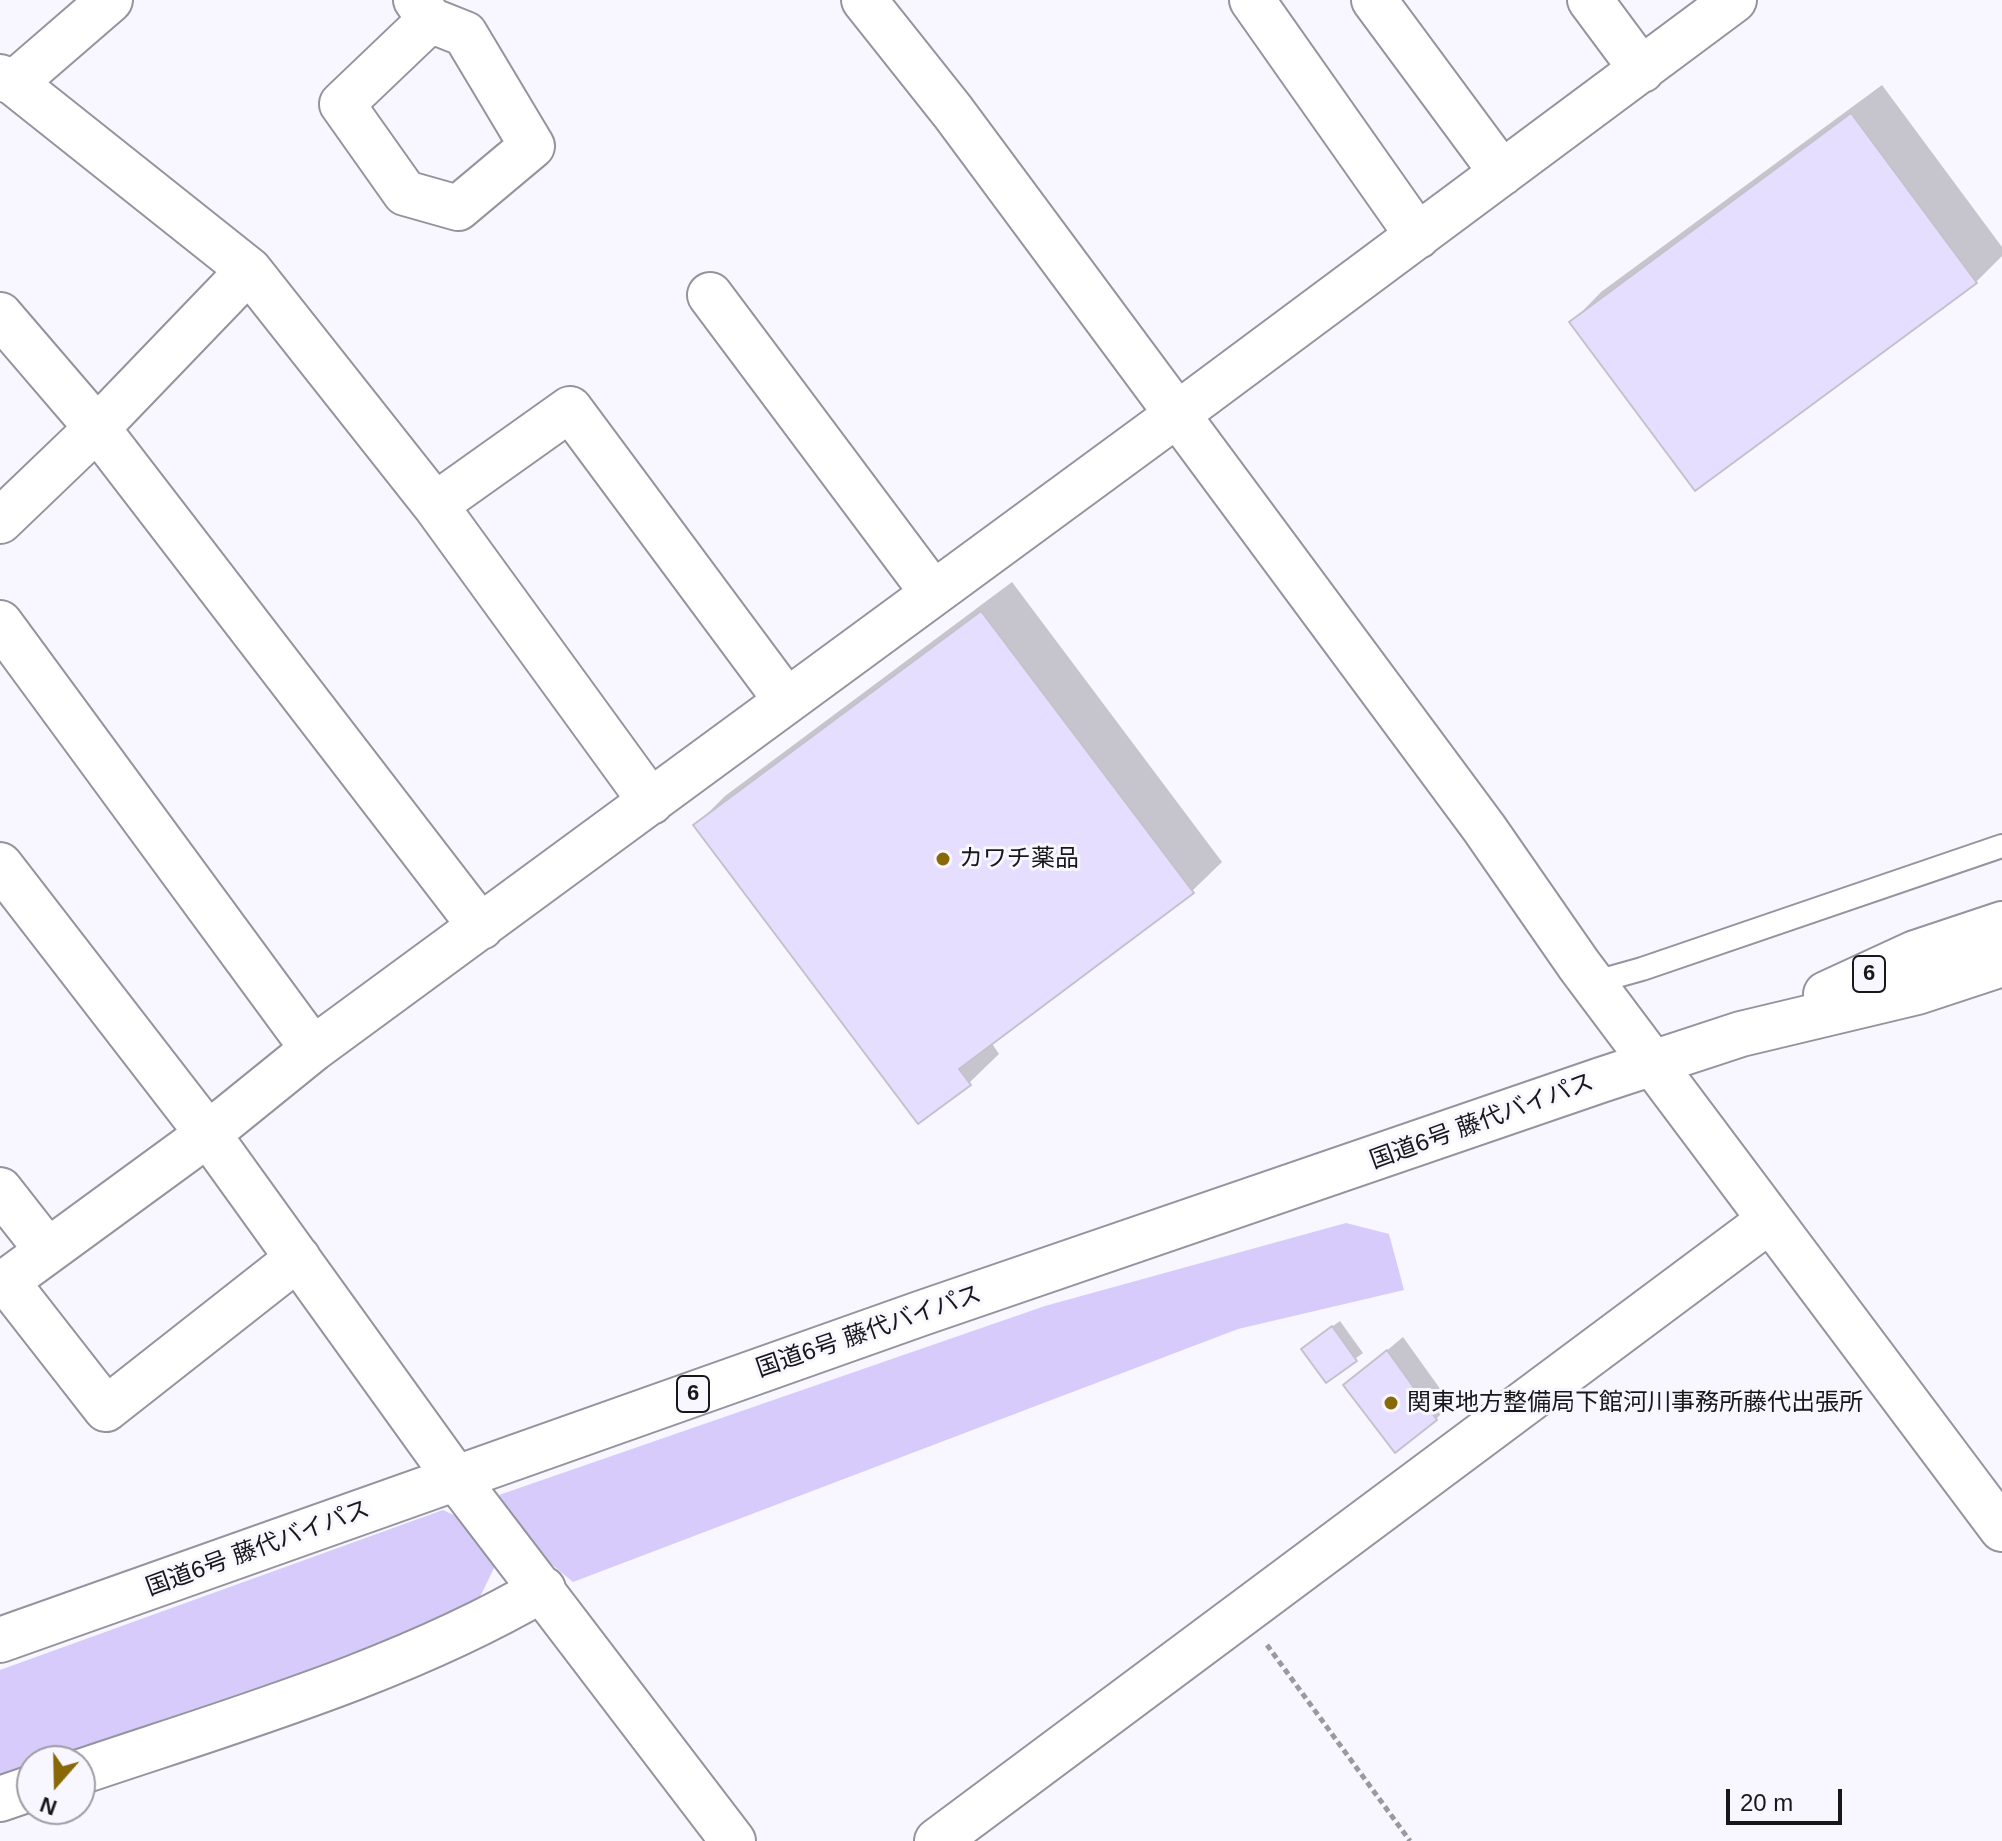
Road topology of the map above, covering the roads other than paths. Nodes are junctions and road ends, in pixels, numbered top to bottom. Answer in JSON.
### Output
{"nodes":[{"id":1,"x":110,"y":0,"type":"edge"},
{"id":2,"x":864,"y":0,"type":"edge"},
{"id":3,"x":1252,"y":0,"type":"edge"},
{"id":4,"x":1374,"y":0,"type":"edge"},
{"id":5,"x":1590,"y":0,"type":"edge"},
{"id":6,"x":1734,"y":0,"type":"edge"},
{"id":7,"x":1642,"y":70,"type":"junction"},
{"id":8,"x":7,"y":80,"type":"edge"},
{"id":9,"x":1502,"y":173,"type":"junction"},
{"id":10,"x":1418,"y":236,"type":"junction"},
{"id":11,"x":249,"y":270,"type":"junction"},
{"id":12,"x":710,"y":295,"type":"dead end"},
{"id":13,"x":0,"y":315,"type":"edge"},
{"id":14,"x":1176,"y":416,"type":"junction"},
{"id":15,"x":97,"y":428,"type":"junction"},
{"id":16,"x":435,"y":505,"type":"junction"},
{"id":17,"x":0,"y":521,"type":"edge"},
{"id":18,"x":933,"y":593,"type":"junction"},
{"id":19,"x":0,"y":623,"type":"edge"},
{"id":20,"x":786,"y":700,"type":"junction"},
{"id":21,"x":651,"y":802,"type":"junction"},
{"id":22,"x":2002,"y":846,"type":"edge"},
{"id":23,"x":0,"y":865,"type":"edge"},
{"id":24,"x":2002,"y":924,"type":"edge"},
{"id":25,"x":481,"y":927,"type":"junction"},
{"id":26,"x":2002,"y":964,"type":"edge"},
{"id":27,"x":1592,"y":983,"type":"junction"},
{"id":28,"x":1741,"y":1034,"type":"junction"},
{"id":29,"x":313,"y":1049,"type":"junction"},
{"id":30,"x":1654,"y":1063,"type":"junction"},
{"id":31,"x":208,"y":1134,"type":"junction"},
{"id":32,"x":0,"y":1190,"type":"edge"},
{"id":33,"x":1770,"y":1220,"type":"junction"},
{"id":34,"x":47,"y":1250,"type":"junction"},
{"id":35,"x":298,"y":1258,"type":"junction"},
{"id":36,"x":3,"y":1283,"type":"edge"},
{"id":37,"x":455,"y":1477,"type":"junction"},
{"id":38,"x":2002,"y":1529,"type":"edge"},
{"id":39,"x":543,"y":1589,"type":"junction"},
{"id":40,"x":0,"y":1640,"type":"edge"},
{"id":41,"x":96,"y":1767,"type":"edge"},
{"id":42,"x":733,"y":1841,"type":"edge"},
{"id":43,"x":937,"y":1841,"type":"edge"}],
"edges":[{"from":1,"to":8,"type":"main road"},
{"from":2,"to":14,"type":"main road"},
{"from":3,"to":10,"type":"main road"},
{"from":4,"to":9,"type":"main road"},
{"from":5,"to":7,"type":"main road"},
{"from":6,"to":7,"type":"main road"},
{"from":7,"to":9,"type":"main road"},
{"from":8,"to":11,"type":"main road"},
{"from":9,"to":10,"type":"main road"},
{"from":10,"to":14,"type":"main road"},
{"from":11,"to":15,"type":"main road"},
{"from":11,"to":16,"type":"main road"},
{"from":12,"to":18,"type":"main road"},
{"from":13,"to":15,"type":"main road"},
{"from":14,"to":18,"type":"main road"},
{"from":14,"to":27,"type":"main road"},
{"from":15,"to":17,"type":"main road"},
{"from":15,"to":25,"type":"main road"},
{"from":16,"to":20,"type":"main road"},
{"from":16,"to":21,"type":"main road"},
{"from":18,"to":20,"type":"main road"},
{"from":19,"to":29,"type":"main road"},
{"from":20,"to":21,"type":"main road"},
{"from":21,"to":25,"type":"main road"},
{"from":22,"to":27,"type":"lane"},
{"from":23,"to":31,"type":"main road"},
{"from":24,"to":28,"type":"main road","name":"国道6号 藤代バイパス","number":"6"},
{"from":25,"to":29,"type":"main road"},
{"from":26,"to":28,"type":"main road","name":"国道6号 藤代バイパス","number":"6"},
{"from":27,"to":30,"type":"main road"},
{"from":28,"to":30,"type":"main road","name":"国道6号 藤代バイパス","number":"6"},
{"from":29,"to":31,"type":"main road"},
{"from":30,"to":33,"type":"main road"},
{"from":30,"to":37,"type":"main road","name":"国道6号 藤代バイパス","number":"6"},
{"from":31,"to":34,"type":"main road"},
{"from":31,"to":35,"type":"main road"},
{"from":32,"to":34,"type":"main road"},
{"from":33,"to":38,"type":"main road"},
{"from":33,"to":43,"type":"main road"},
{"from":34,"to":36,"type":"main road"},
{"from":35,"to":36,"type":"main road"},
{"from":35,"to":37,"type":"main road"},
{"from":37,"to":39,"type":"main road"},
{"from":37,"to":40,"type":"main road","name":"国道6号 藤代バイパス","number":"6"},
{"from":39,"to":41,"type":"main road"},
{"from":39,"to":42,"type":"main road"}]}
